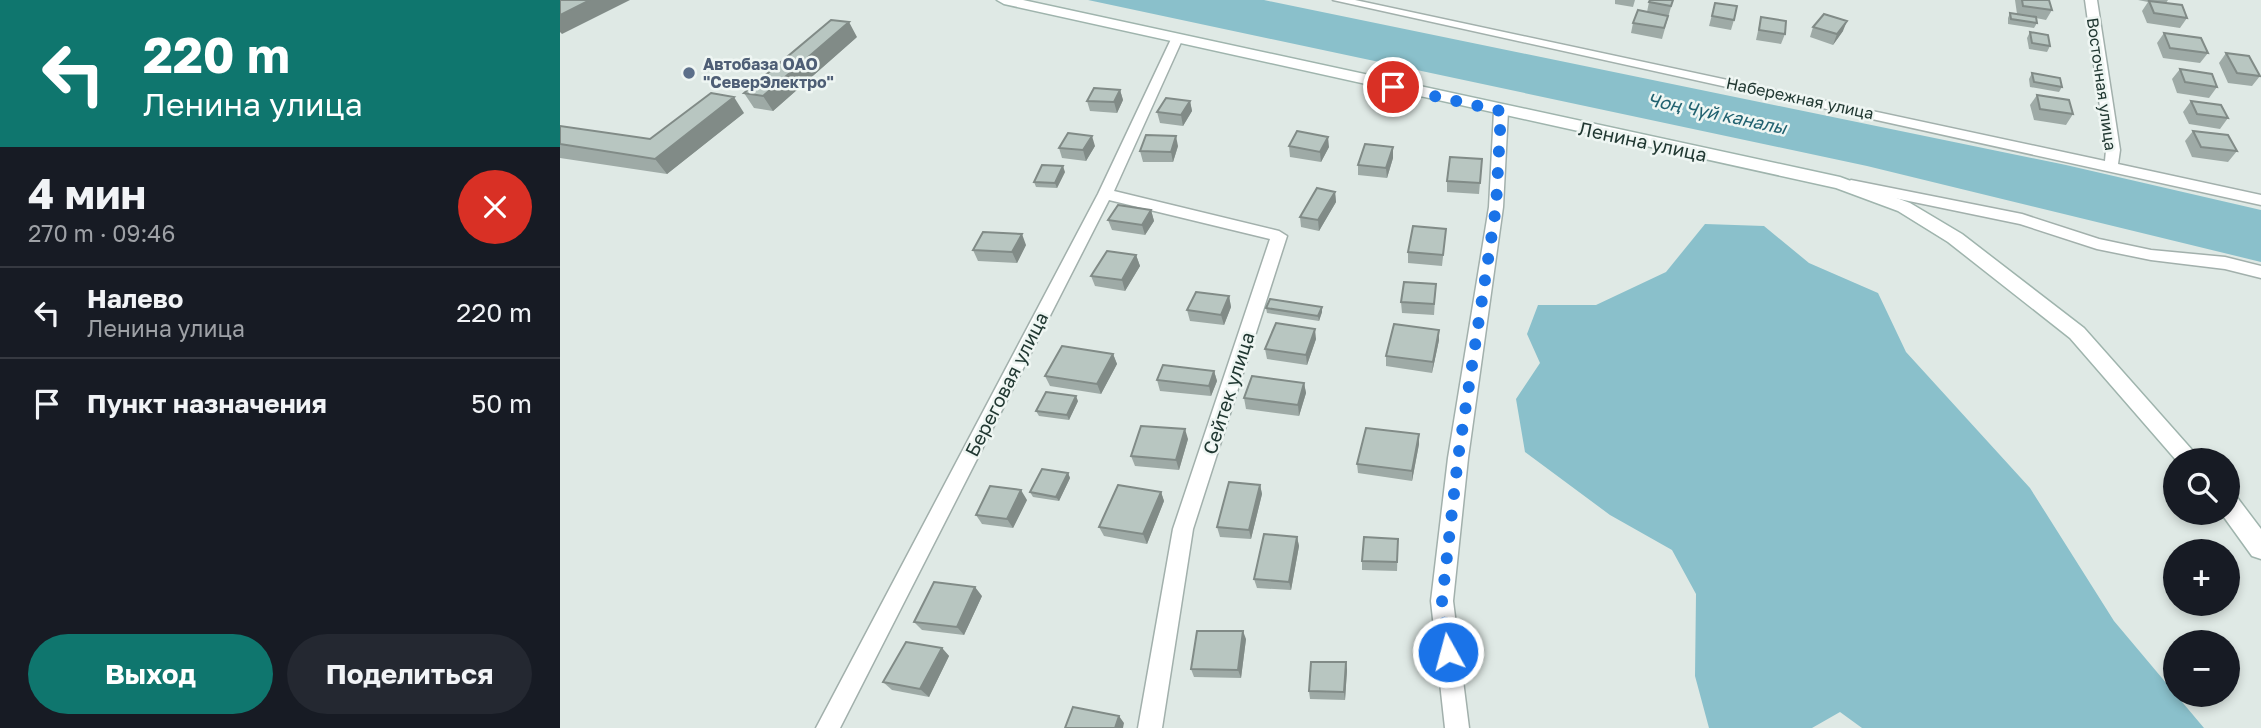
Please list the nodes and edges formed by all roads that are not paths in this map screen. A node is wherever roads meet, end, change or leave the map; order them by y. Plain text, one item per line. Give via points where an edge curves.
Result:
1 (1004, 0) edge
2 (1339, 0) edge
3 (2091, 0) edge
4 (1177, 37) junction
5 (1501, 111) junction
6 (2111, 167) junction
7 (1840, 183) junction
8 (1105, 194) junction
9 (2261, 200) edge
10 (2117, 231) dead end
11 (2118, 248) junction
12 (2261, 272) edge
13 (2179, 448) edge
14 (2240, 519) edge
15 (2261, 548) edge
16 (828, 728) edge
17 (1150, 728) edge
18 (1457, 728) edge

1 - 4 street, Ленина улица
2 - 6 street, Набережная улица
3 - 6 street, Восточная улица via 2113,150
4 - 5 street, Ленина улица
4 - 8 street, Береговая улица
5 - 7 street, Ленина улица
5 - 18 street via 1496,207 1458,458 1442,601
6 - 9 street, Набережная улица
7 - 11 street via 2022,219
7 - 13 street, Ленина улица via 1904,207 1955,238 2077,333
8 - 16 street, Береговая улица
8 - 17 street, Сейтек улица via 1279,236 1184,529
10 - 11 street
11 - 12 street
14 - 15 street

